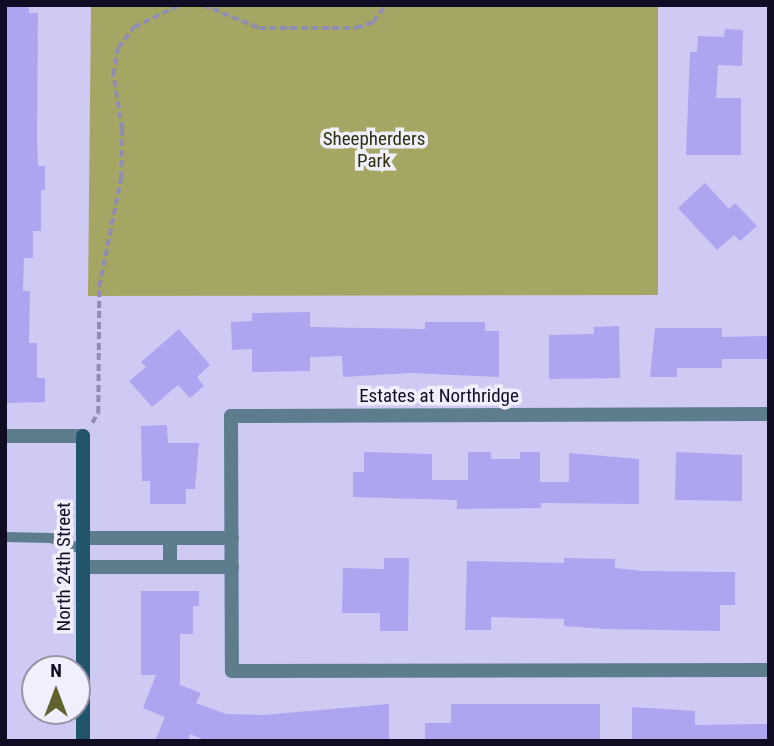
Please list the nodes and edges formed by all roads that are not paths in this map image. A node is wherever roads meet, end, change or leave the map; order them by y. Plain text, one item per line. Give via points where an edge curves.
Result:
1 (769, 414) edge
2 (5, 436) edge
3 (5, 537) edge
4 (170, 538) junction
5 (232, 538) junction
6 (84, 544) junction
7 (84, 567) junction
8 (170, 567) junction
9 (232, 567) junction
10 (769, 670) edge
11 (83, 741) edge

1 - 5 street, Estates at Northridge via 231,416
2 - 6 street, North 24th Street via 83,436
3 - 6 lane
4 - 5 street
4 - 6 street
4 - 8 street
5 - 9 street, Estates at Northridge
6 - 7 street, North 24th Street
7 - 8 street
7 - 11 street, North 24th Street
8 - 9 street
9 - 10 street, Estates at Northridge via 232,671

